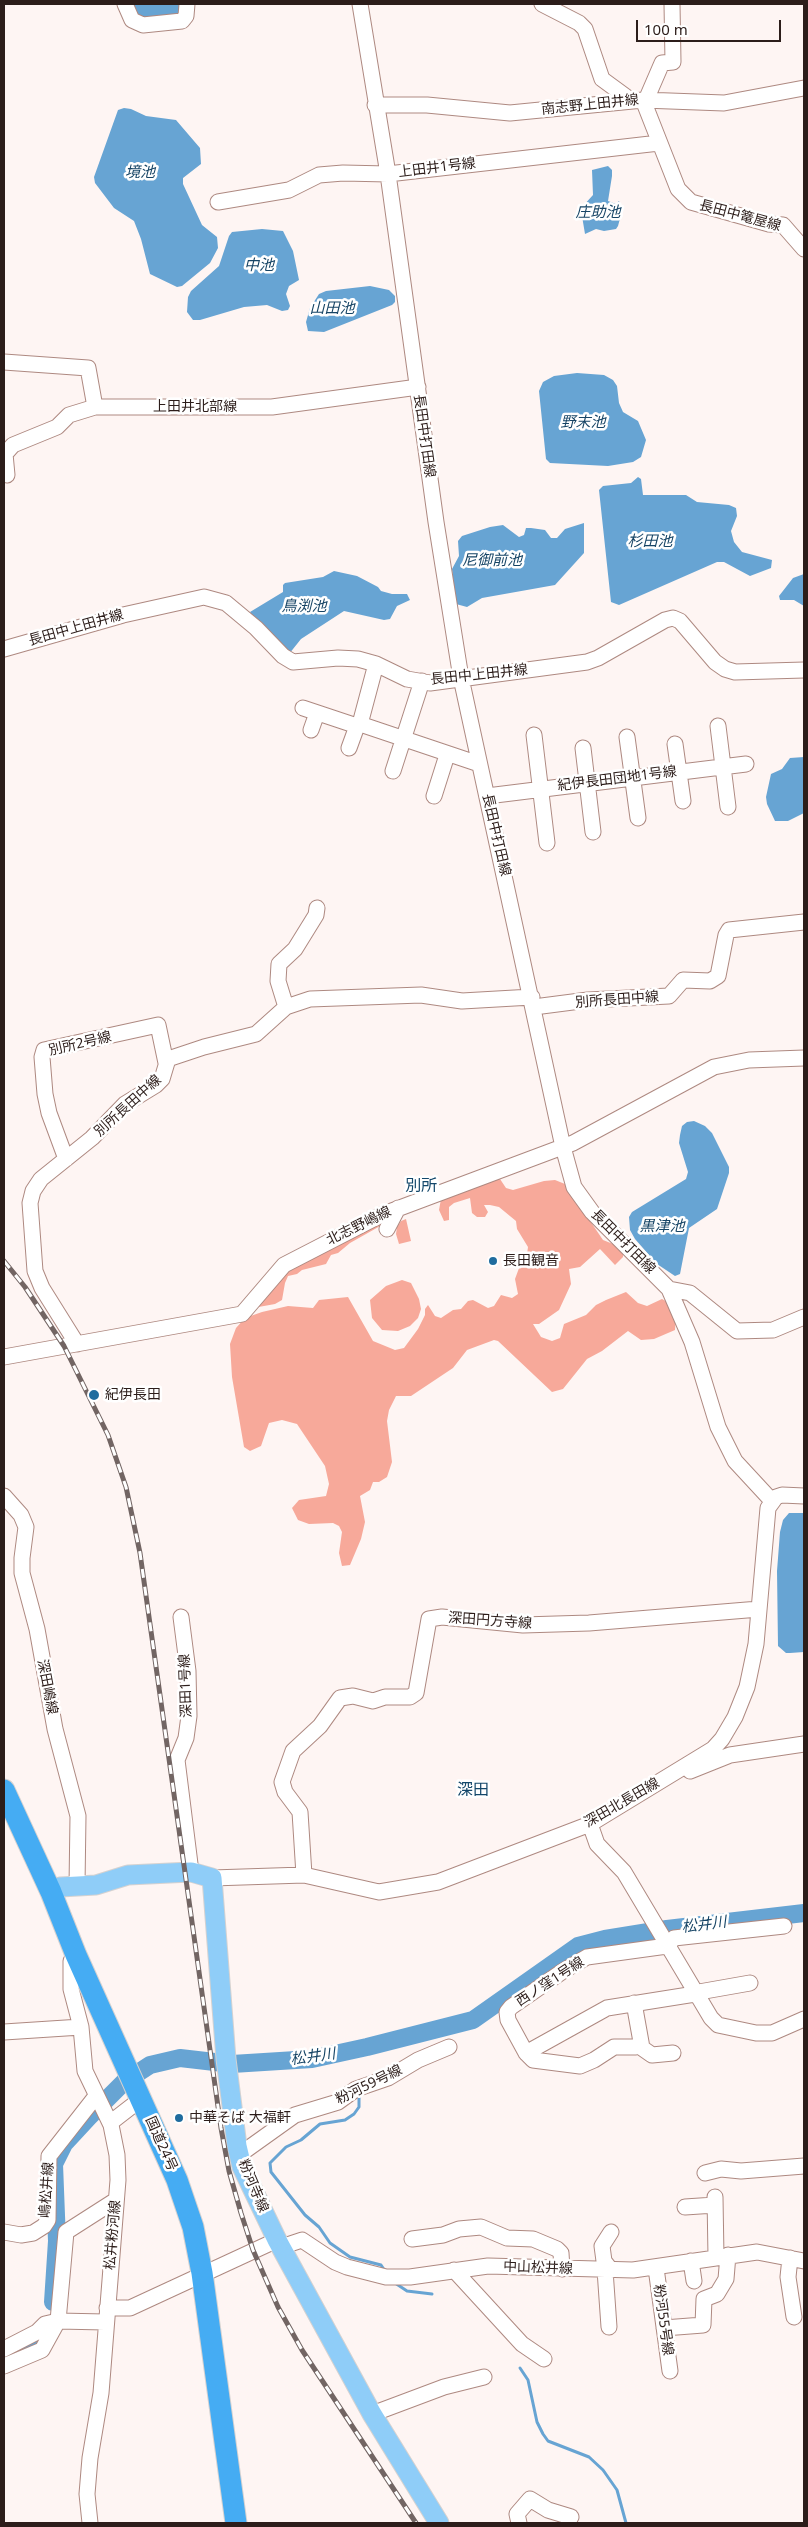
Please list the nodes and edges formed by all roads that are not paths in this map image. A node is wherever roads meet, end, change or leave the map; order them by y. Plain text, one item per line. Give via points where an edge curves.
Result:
1 (125, 4) edge
2 (187, 4) edge
3 (360, 4) edge
4 (542, 4) edge
5 (672, 4) edge
6 (804, 88) edge
7 (640, 100) junction
8 (375, 105) junction
9 (659, 143) junction
10 (388, 174) junction
11 (218, 202) dead end
12 (804, 249) edge
13 (4, 362) edge
14 (418, 387) junction
15 (95, 407) junction
16 (8, 475) dead end
17 (4, 649) edge
18 (376, 664) junction
19 (804, 670) edge
20 (461, 678) junction
21 (422, 681) junction
22 (358, 725) junction
23 (718, 726) dead end
24 (311, 730) dead end
25 (534, 735) dead end
26 (627, 737) dead end
27 (403, 738) junction
28 (675, 744) dead end
29 (348, 748) dead end
30 (583, 748) dead end
31 (447, 755) junction
32 (479, 764) junction
33 (746, 764) dead end
34 (723, 766) junction
35 (393, 771) dead end
36 (679, 772) junction
37 (633, 777) junction
38 (587, 783) junction
39 (541, 788) junction
40 (434, 796) dead end
41 (487, 796) junction
42 (683, 800) dead end
43 (728, 806) dead end
44 (638, 818) dead end
45 (593, 832) dead end
46 (547, 843) dead end
47 (317, 908) dead end
48 (804, 922) edge
49 (533, 1002) junction
50 (286, 1007) junction
51 (804, 1058) edge
52 (166, 1063) junction
53 (563, 1147) junction
54 (66, 1159) junction
55 (398, 1208) junction
56 (387, 1230) dead end
57 (669, 1289) junction
58 (804, 1317) edge
59 (77, 1344) junction
60 (4, 1357) edge
61 (4, 1496) edge
62 (804, 1496) edge
63 (772, 1501) junction
64 (759, 1609) junction
65 (181, 1617) dead end
66 (804, 1744) edge
67 (662, 1780) junction
68 (4, 1790) edge
69 (590, 1824) junction
70 (191, 1872) junction
71 (304, 1875) junction
72 (212, 1878) junction
73 (77, 1886) junction
74 (52, 1892) junction
75 (784, 1926) dead end
76 (662, 1936) junction
77 (76, 1955) junction
78 (750, 1982) dead end
79 (695, 1994) junction
80 (634, 2003) junction
81 (804, 2020) edge
82 (81, 2027) junction
83 (4, 2032) edge
84 (641, 2042) junction
85 (449, 2047) dead end
86 (673, 2053) dead end
87 (526, 2054) junction
88 (140, 2096) junction
89 (97, 2098) junction
90 (109, 2122) junction
91 (240, 2155) junction
92 (804, 2166) edge
93 (705, 2173) dead end
94 (116, 2200) junction
95 (685, 2207) dead end
96 (4, 2232) edge
97 (611, 2232) dead end
98 (412, 2239) dead end
99 (279, 2243) junction
100 (722, 2256) junction
101 (797, 2260) edge
102 (692, 2261) junction
103 (656, 2268) junction
104 (562, 2269) junction
105 (454, 2270) junction
106 (608, 2270) junction
107 (202, 2273) junction
108 (694, 2281) dead end
109 (106, 2315) junction
110 (794, 2316) dead end
111 (53, 2322) junction
112 (609, 2327) dead end
113 (664, 2328) junction
114 (4, 2349) edge
115 (544, 2359) dead end
116 (4, 2366) edge
117 (670, 2371) dead end
118 (484, 2377) dead end
119 (372, 2414) junction
120 (571, 2517) dead end
121 (90, 2523) edge
122 (236, 2523) edge
123 (439, 2523) edge
124 (519, 2523) edge

1 - 2 street via 132,20 144,25 182,21
3 - 8 street, 長田中打田線
4 - 7 street via 579,23 585,29 602,79
5 - 7 street via 673,62 662,64
6 - 7 street, 南志野上田井線 via 724,103
7 - 8 street, 南志野上田井線 via 510,113 427,105
7 - 9 street, 長田中篭屋線
8 - 10 street, 長田中打田線
9 - 10 street, 上田井1号線
9 - 12 street, 長田中篭屋線 via 678,189 691,202 712,210 783,225
10 - 11 street, 上田井1号線 via 319,175 289,190
10 - 14 street, 長田中打田線
13 - 15 street via 88,368
14 - 15 street, 上田井北部線 via 272,408
14 - 20 street, 長田中打田線
15 - 16 street, 上田井北部線 via 70,415 57,427 13,445 5,454
17 - 18 street, 長田中上田井線 via 124,615 204,597 226,603 293,662 338,658
18 - 21 street, 長田中上田井線 via 407,679
18 - 22 street
19 - 20 street, 長田中上田井線 via 735,672 724,669 680,621 673,618 587,662
20 - 21 street, 長田中上田井線
20 - 32 street, 長田中打田線
21 - 27 street
22 - 24 street via 310,710
22 - 27 street
22 - 29 street
23 - 34 street
25 - 39 street
26 - 37 street
27 - 31 street
27 - 35 street
28 - 36 street
30 - 38 street
31 - 32 street
31 - 40 street
32 - 41 street, 長田中打田線
33 - 34 street, 紀伊長田団地1号線
34 - 36 street, 紀伊長田団地1号線
34 - 43 street
36 - 37 street, 紀伊長田団地1号線
36 - 42 street
37 - 38 street, 紀伊長田団地1号線
37 - 44 street
38 - 39 street, 紀伊長田団地1号線
38 - 45 street
39 - 41 street, 紀伊長田団地1号線
39 - 46 street
41 - 49 street, 長田中打田線
47 - 50 street via 316,915 294,949 279,964 278,982
48 - 49 street, 別所長田中線 via 729,930 718,976 710,981 682,980 669,996
49 - 50 street, 別所長田中線 via 462,1001 421,995 348,996 310,999
49 - 53 street, 長田中打田線
50 - 52 street, 別所長田中線 via 256,1034 189,1051 174,1056
51 - 53 street, 北志野嶋線 via 748,1060 714,1067
52 - 54 street, 別所長田中線 via 162,1079 125,1104
52 - 54 street, 別所2号線 via 158,1025 44,1050 45,1094
53 - 55 street, 北志野嶋線
53 - 57 street, 長田中打田線 via 574,1187 592,1212
54 - 59 street, 別所長田中線 via 41,1179 33,1191 30,1203 32,1244 35,1272 42,1288
55 - 56 street
55 - 59 street, 北志野嶋線 via 289,1262 242,1314
57 - 58 street via 690,1293 738,1331 773,1330
57 - 63 street, 長田中打田線 via 692,1342 718,1427 736,1461
59 - 60 street, 北志野嶋線
61 - 73 street, 深田嶋線 via 21,1515 26,1527 22,1573 37,1629 55,1729 78,1816
62 - 63 street via 782,1495
63 - 64 street, 深田北長田線 via 766,1518
64 - 67 street, 深田北長田線 via 747,1687 735,1717 713,1749
64 - 71 street, 深田円方寺線 via 523,1625 442,1617 429,1619 416,1693 410,1697 385,1696 373,1701 353,1696 340,1698 320,1726 293,1751 282,1782 285,1792 300,1812
65 - 70 street, 深田1号線 via 188,1671 189,1716 186,1738 177,1760
66 - 67 street via 730,1755
67 - 69 street, 深田北長田線
68 - 74 highway, 国道24号
69 - 71 street, 深田北長田線 via 438,1882 395,1890 365,1890
69 - 76 street via 597,1844 624,1872
70 - 72 main road
70 - 73 main road via 128,1876 96,1885
71 - 72 street, 深田北長田線
72 - 91 main road, 粉河寺線 via 227,2064
73 - 74 main road
74 - 77 highway, 国道24号
75 - 76 street, 西ノ窪1号線 via 674,1938
76 - 79 street
76 - 87 street, 西ノ窪1号線 via 587,1957 511,2007 507,2012 508,2020
77 - 82 street, 松井粉河線 via 71,1961 71,1989
77 - 88 highway, 国道24号
78 - 79 street
79 - 80 street
79 - 81 street via 714,2021 734,2030 772,2033
80 - 84 street
80 - 87 street via 607,2008
82 - 83 street
82 - 89 street, 松井粉河線 via 85,2071
84 - 86 street via 642,2048 652,2055
84 - 87 street via 636,2047 614,2047 580,2066 533,2060
85 - 91 street, 粉河59号線 via 388,2078 359,2088 338,2102 295,2115
88 - 90 street
88 - 107 highway, 国道24号 via 177,2180 193,2227
89 - 90 street, 松井粉河線
89 - 96 street, 嶋松井線 via 49,2156 48,2220 44,2226 33,2233 21,2235
90 - 94 street, 松井粉河線 via 117,2155
91 - 99 main road, 粉河寺線 via 242,2167
92 - 93 street via 742,2171 721,2169
94 - 109 street, 松井粉河線
94 - 111 street via 66,2232
95 - 100 street via 715,2201
97 - 106 street via 602,2246
98 - 104 street via 481,2227 507,2238 533,2239 557,2249 561,2253
99 - 105 street, 中山松井線 via 302,2240 341,2264 361,2272 410,2277
99 - 107 street, 中山松井線
99 - 119 main road, 粉河寺線
100 - 101 street, 中山松井線 via 757,2252
100 - 102 street, 中山松井線
100 - 113 street via 729,2265 726,2280 717,2294 704,2299 703,2325
101 - 110 street via 788,2278
102 - 103 street, 中山松井線
102 - 108 street
103 - 106 street, 中山松井線
103 - 113 street, 粉河55号線
104 - 105 street, 中山松井線 via 488,2266
104 - 106 street, 中山松井線
105 - 115 street via 522,2344
106 - 112 street
107 - 109 street, 中山松井線 via 130,2308
107 - 122 highway, 国道24号
109 - 111 street, 中山松井線
109 - 121 street, 松井粉河線 via 101,2393 88,2476
111 - 114 street
111 - 116 street via 42,2350
113 - 117 street, 粉河55号線
118 - 119 street via 444,2387
119 - 123 main road, 粉河寺線
120 - 124 street via 548,2510 530,2499 517,2514

